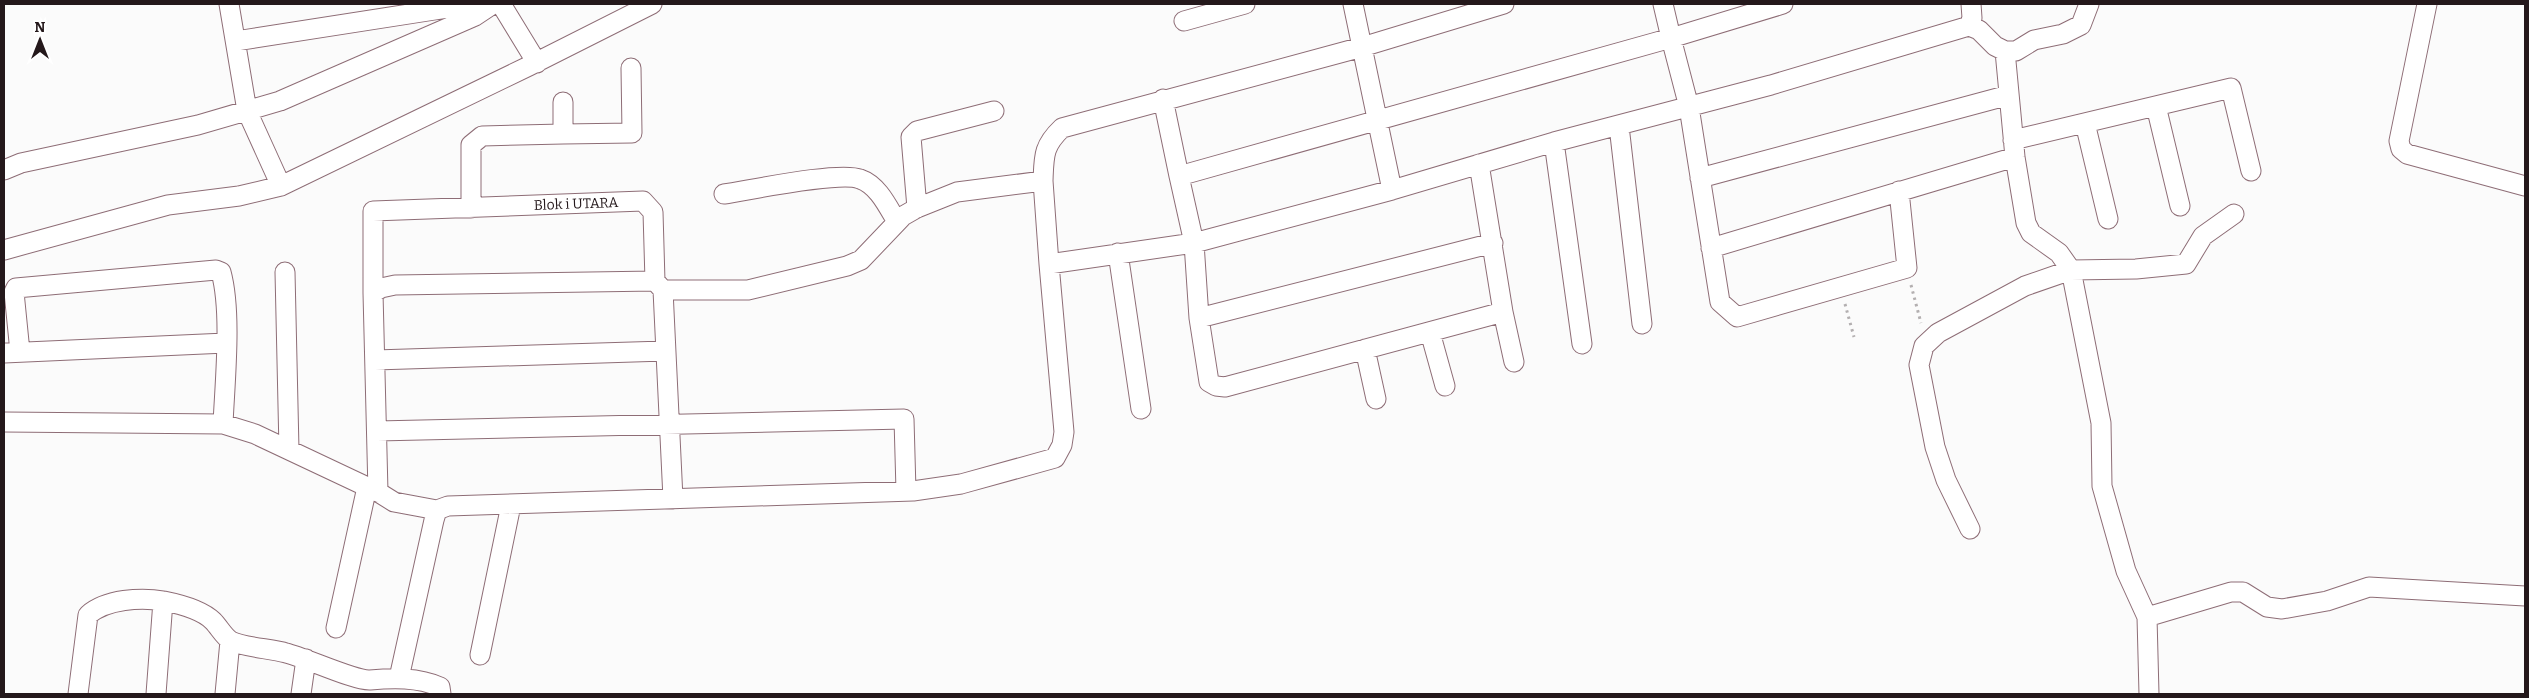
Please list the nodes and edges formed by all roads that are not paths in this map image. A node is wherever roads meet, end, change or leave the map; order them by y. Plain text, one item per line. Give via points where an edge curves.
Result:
1 (229, 4) edge
2 (473, 4) edge
3 (493, 4) edge
4 (501, 4) edge
5 (652, 4) edge
6 (1245, 4) edge
7 (1353, 4) edge
8 (1504, 4) edge
9 (1662, 4) edge
10 (1783, 4) edge
11 (1971, 4) edge
12 (2089, 4) edge
13 (2426, 4) edge
14 (1208, 9) edge
15 (1184, 21) dead end
16 (1969, 26) junction
17 (1671, 38) junction
18 (236, 41) junction
19 (1362, 47) junction
20 (2005, 51) junction
21 (537, 63) junction
22 (631, 68) dead end
23 (2009, 95) junction
24 (1163, 99) junction
25 (563, 102) dead end
26 (2156, 106) junction
27 (1689, 107) junction
28 (247, 111) junction
29 (994, 111) dead end
30 (1377, 120) junction
31 (2085, 123) junction
32 (1619, 126) junction
33 (563, 134) junction
34 (1554, 142) junction
35 (2014, 148) junction
36 (1479, 164) junction
37 (4, 170) edge
38 (2251, 170) dead end
39 (1179, 176) junction
40 (1700, 178) junction
41 (1043, 181) junction
42 (282, 186) junction
43 (2525, 186) edge
44 (1392, 190) junction
45 (1899, 191) junction
46 (724, 194) dead end
47 (2180, 206) dead end
48 (470, 208) junction
49 (917, 208) junction
50 (2234, 214) dead end
51 (2108, 219) dead end
52 (898, 222) junction
53 (1194, 243) junction
54 (1493, 243) junction
55 (1711, 248) junction
56 (4, 250) edge
57 (1118, 253) junction
58 (1050, 264) junction
59 (2071, 270) junction
60 (286, 272) dead end
61 (659, 286) junction
62 (373, 294) junction
63 (1503, 312) junction
64 (1199, 318) junction
65 (1642, 324) dead end
66 (1430, 332) junction
67 (226, 343) junction
68 (1582, 344) dead end
69 (1365, 349) junction
70 (666, 351) junction
71 (12, 352) edge
72 (375, 360) junction
73 (1514, 362) dead end
74 (1445, 386) dead end
75 (1376, 399) dead end
76 (1141, 409) dead end
77 (4, 422) edge
78 (223, 424) junction
79 (669, 424) junction
80 (377, 431) junction
81 (289, 450) junction
82 (372, 490) junction
83 (906, 491) junction
84 (673, 499) junction
85 (511, 505) junction
86 (438, 510) junction
87 (1970, 529) dead end
88 (2525, 596) edge
89 (163, 601) junction
90 (2147, 617) junction
91 (336, 628) dead end
92 (230, 641) junction
93 (480, 655) dead end
94 (306, 659) junction
95 (400, 678) junction
96 (369, 687) edge
97 (78, 694) edge
98 (156, 694) edge
99 (225, 694) edge
100 (301, 694) edge
101 (441, 694) edge
102 (2149, 694) edge

1 - 18 street
2 - 18 street
3 - 28 street via 475,16 280,101
4 - 21 street
5 - 21 street
6 - 14 street
7 - 19 street
8 - 19 street
9 - 17 street
10 - 17 street
11 - 16 street
12 - 20 street via 2081,25 2063,34 2034,40 2016,51
13 - 43 street via 2399,141 2402,149 2407,154
14 - 15 street
16 - 20 street
16 - 27 street
17 - 27 street
17 - 30 street
18 - 28 street
19 - 24 street
19 - 30 street
20 - 23 street
21 - 42 street
22 - 33 street via 632,133
23 - 35 street
23 - 40 street
24 - 39 street
24 - 41 street via 1062,128 1048,141
25 - 33 street
26 - 31 street
26 - 38 street via 2231,88
26 - 47 street
27 - 32 street
27 - 40 street
28 - 37 street via 198,126 21,162
28 - 42 street
29 - 49 street via 917,131 911,138
30 - 39 street
30 - 44 street
31 - 35 street
31 - 51 street
32 - 34 street
32 - 65 street
33 - 48 street via 482,136 470,145
34 - 36 street
34 - 68 street
35 - 45 street
35 - 59 street via 2026,223 2031,233 2066,260
36 - 44 street
36 - 54 street
39 - 53 street
40 - 55 street
41 - 49 street via 957,192
41 - 58 street
42 - 56 street via 239,196 168,205
44 - 53 street
45 - 55 street
45 - 55 street via 1907,268 1737,317 1720,302
46 - 52 street via 816,179 852,177 872,186
48 - 61 street, Blok i UTARA via 643,201 653,212
48 - 62 street, Blok i UTARA via 373,211
49 - 52 street
50 - 59 street via 2203,236 2186,264
52 - 61 street via 861,260 848,266 748,290
53 - 57 street
53 - 64 street
54 - 63 street
54 - 64 street
57 - 58 street
57 - 76 street
58 - 83 street via 1064,432 1055,458 961,484
59 - 87 street via 2025,286 1938,333 1924,346 1919,365 1935,447 1946,480
59 - 90 street via 2101,423 2102,486 2126,572
60 - 81 street
61 - 62 street via 396,285 381,288
61 - 70 street
62 - 72 street
63 - 66 street
63 - 73 street
64 - 69 street via 1209,382 1216,386 1225,387
66 - 69 street
66 - 74 street
67 - 71 street
67 - 71 street via 224,282 221,272 216,270 16,288
67 - 78 street
69 - 75 street
70 - 72 street
70 - 79 street
72 - 80 street
77 - 78 street
78 - 81 street
79 - 80 street
79 - 83 street via 904,419
79 - 84 street
80 - 82 street
81 - 82 street
82 - 86 street via 394,502
82 - 91 street
83 - 84 street
84 - 85 street
85 - 86 street via 448,506
85 - 93 street
86 - 95 street
88 - 90 street via 2369,587 2308,606 2282,610 2267,607 2243,592 2231,592
89 - 92 street via 187,607 211,619
89 - 97 street via 132,600 96,608 88,615
89 - 98 street
90 - 102 street
92 - 94 street
92 - 99 street
94 - 96 street
94 - 100 street
95 - 96 street
95 - 101 street via 428,682 440,687

